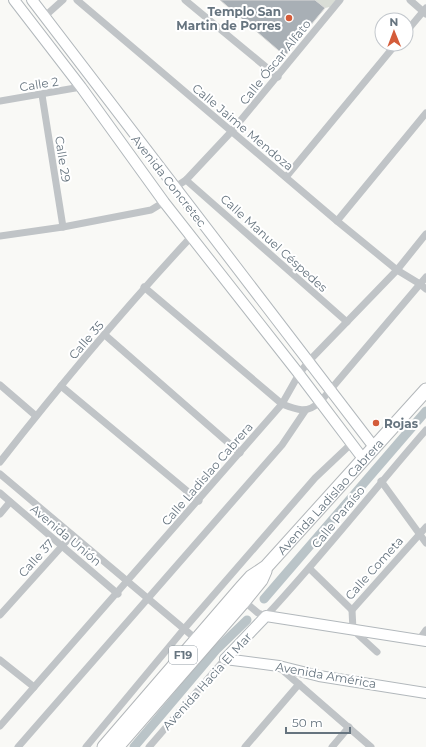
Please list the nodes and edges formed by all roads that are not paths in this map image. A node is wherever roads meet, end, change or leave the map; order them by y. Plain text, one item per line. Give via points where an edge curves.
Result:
1 (14, 0) edge
2 (32, 0) edge
3 (62, 0) edge
4 (77, 0) edge
5 (186, 0) edge
6 (340, 0) edge
7 (410, 0) edge
8 (425, 12) edge
9 (44, 17) junction
10 (414, 24) edge
11 (389, 52) edge
12 (278, 77) junction
13 (80, 87) junction
14 (42, 95) junction
15 (0, 101) edge
16 (426, 113) edge
17 (231, 132) junction
18 (286, 177) junction
19 (186, 180) junction
20 (174, 188) junction
21 (164, 202) junction
22 (337, 221) junction
23 (63, 227) junction
24 (426, 234) edge
25 (0, 236) edge
26 (191, 237) junction
27 (397, 270) junction
28 (426, 277) edge
29 (420, 284) junction
30 (144, 287) junction
31 (426, 289) edge
32 (347, 322) junction
33 (105, 335) junction
34 (309, 361) junction
35 (299, 374) junction
36 (0, 385) edge
37 (60, 386) junction
38 (330, 390) junction
39 (426, 390) edge
40 (320, 402) junction
41 (282, 404) junction
42 (305, 411) junction
43 (36, 416) junction
44 (426, 430) edge
45 (352, 443) junction
46 (374, 447) junction
47 (240, 453) junction
48 (364, 460) junction
49 (0, 462) edge
50 (0, 474) edge
51 (382, 481) junction
52 (0, 493) edge
53 (199, 501) junction
54 (10, 502) junction
55 (0, 514) edge
56 (426, 527) edge
57 (420, 534) junction
58 (72, 535) junction
59 (426, 543) edge
60 (62, 546) junction
61 (266, 567) junction
62 (310, 569) junction
63 (128, 582) junction
64 (118, 594) junction
65 (147, 598) junction
66 (247, 604) junction
67 (352, 610) junction
68 (0, 615) edge
69 (262, 615) junction
70 (184, 629) junction
71 (352, 630) junction
72 (426, 630) edge
73 (196, 640) junction
74 (423, 640) edge
75 (378, 652) dead end
76 (225, 659) junction
77 (0, 660) edge
78 (279, 666) junction
79 (299, 684) junction
80 (34, 687) junction
81 (426, 693) edge
82 (0, 726) edge
83 (349, 727) junction
84 (18, 747) edge
85 (86, 747) edge
86 (104, 747) edge
87 (117, 747) edge
88 (149, 747) edge
89 (245, 747) edge
90 (332, 747) edge
91 (371, 747) edge

1 - 13 street
2 - 9 street, Avenida Concretec
3 - 9 street
4 - 17 street, Calle Jaime Mendoza
5 - 12 street
6 - 12 street, Calle Óscar Alfato
7 - 8 street
8 - 10 street
9 - 20 street, Avenida Concretec
11 - 18 street
12 - 17 street, Calle Óscar Alfato
13 - 14 street, Calle 2
13 - 21 street
14 - 15 street, Calle 2
14 - 23 street, Calle 29
16 - 22 street
17 - 18 street, Calle Jaime Mendoza
17 - 19 street, Calle Óscar Alfato
18 - 22 street, Calle Jaime Mendoza
19 - 20 street, Calle Óscar Alfato
19 - 32 street, Calle Manuel Céspedes
20 - 34 street, Avenida Concretec
21 - 23 street via 152,210
21 - 26 street
22 - 27 street, Calle Jaime Mendoza
23 - 25 street
24 - 27 street, Calle Ladislao Cabrera
26 - 30 street, Calle 35
26 - 35 street
27 - 29 street, Calle Jaime Mendoza
27 - 32 street, Calle Ladislao Cabrera
28 - 29 street
29 - 31 street, Calle Jaime Mendoza
29 - 38 street
30 - 33 street, Calle 35
30 - 41 street
32 - 34 street, Calle Ladislao Cabrera
33 - 37 street, Calle 35
33 - 47 street
34 - 35 street, Calle Ladislao Cabrera
34 - 38 street, Avenida Concretec
35 - 40 street
35 - 41 street, Calle Ladislao Cabrera
36 - 43 street
37 - 43 street, Calle 35
37 - 53 street
38 - 40 street
38 - 46 street, Avenida Concretec
39 - 46 highway, Avenida Ladislao Cabrera / F19
40 - 42 street
40 - 45 street
41 - 42 street
41 - 47 street, Calle Ladislao Cabrera
42 - 65 street via 282,445
43 - 49 street, Calle 35
44 - 51 street, Calle Paraíso
45 - 48 street
45 - 70 street via 315,478
46 - 48 highway, Avenida Ladislao Cabrera / F19
47 - 53 street, Calle Ladislao Cabrera
48 - 61 highway, Avenida Ladislao Cabrera / F19
50 - 58 street
51 - 57 street
51 - 62 street, Calle Paraíso
52 - 54 street, Avenida Unión
53 - 63 street, Calle Ladislao Cabrera
54 - 55 street
54 - 60 street, Avenida Unión
56 - 57 street, Calle Cometa
57 - 59 street
57 - 67 street, Calle Cometa
58 - 60 street, Calle 37
58 - 63 street
60 - 64 street, Avenida Unión
60 - 68 street, Calle 37
61 - 66 highway, F19
61 - 73 highway, F19 via 251,577
62 - 67 street
62 - 69 street, Calle Paraíso
63 - 64 street, Calle Ladislao Cabrera
63 - 65 street
64 - 80 street, Calle Ladislao Cabrera
65 - 70 street
65 - 84 street
66 - 69 street
66 - 87 highway, F19
67 - 71 street, Calle Cometa
69 - 71 street
69 - 76 street, Avenida Hacia El Mar
70 - 73 street
70 - 85 street
71 - 74 street
71 - 75 street
72 - 74 street
73 - 86 highway, F19
76 - 78 street, Avenida América
76 - 88 street, Avenida Hacia El Mar
77 - 80 street
78 - 79 street
78 - 81 street, Avenida América via 319,676
79 - 83 street
79 - 89 street
80 - 82 street, Calle Ladislao Cabrera
83 - 90 street
83 - 91 street

